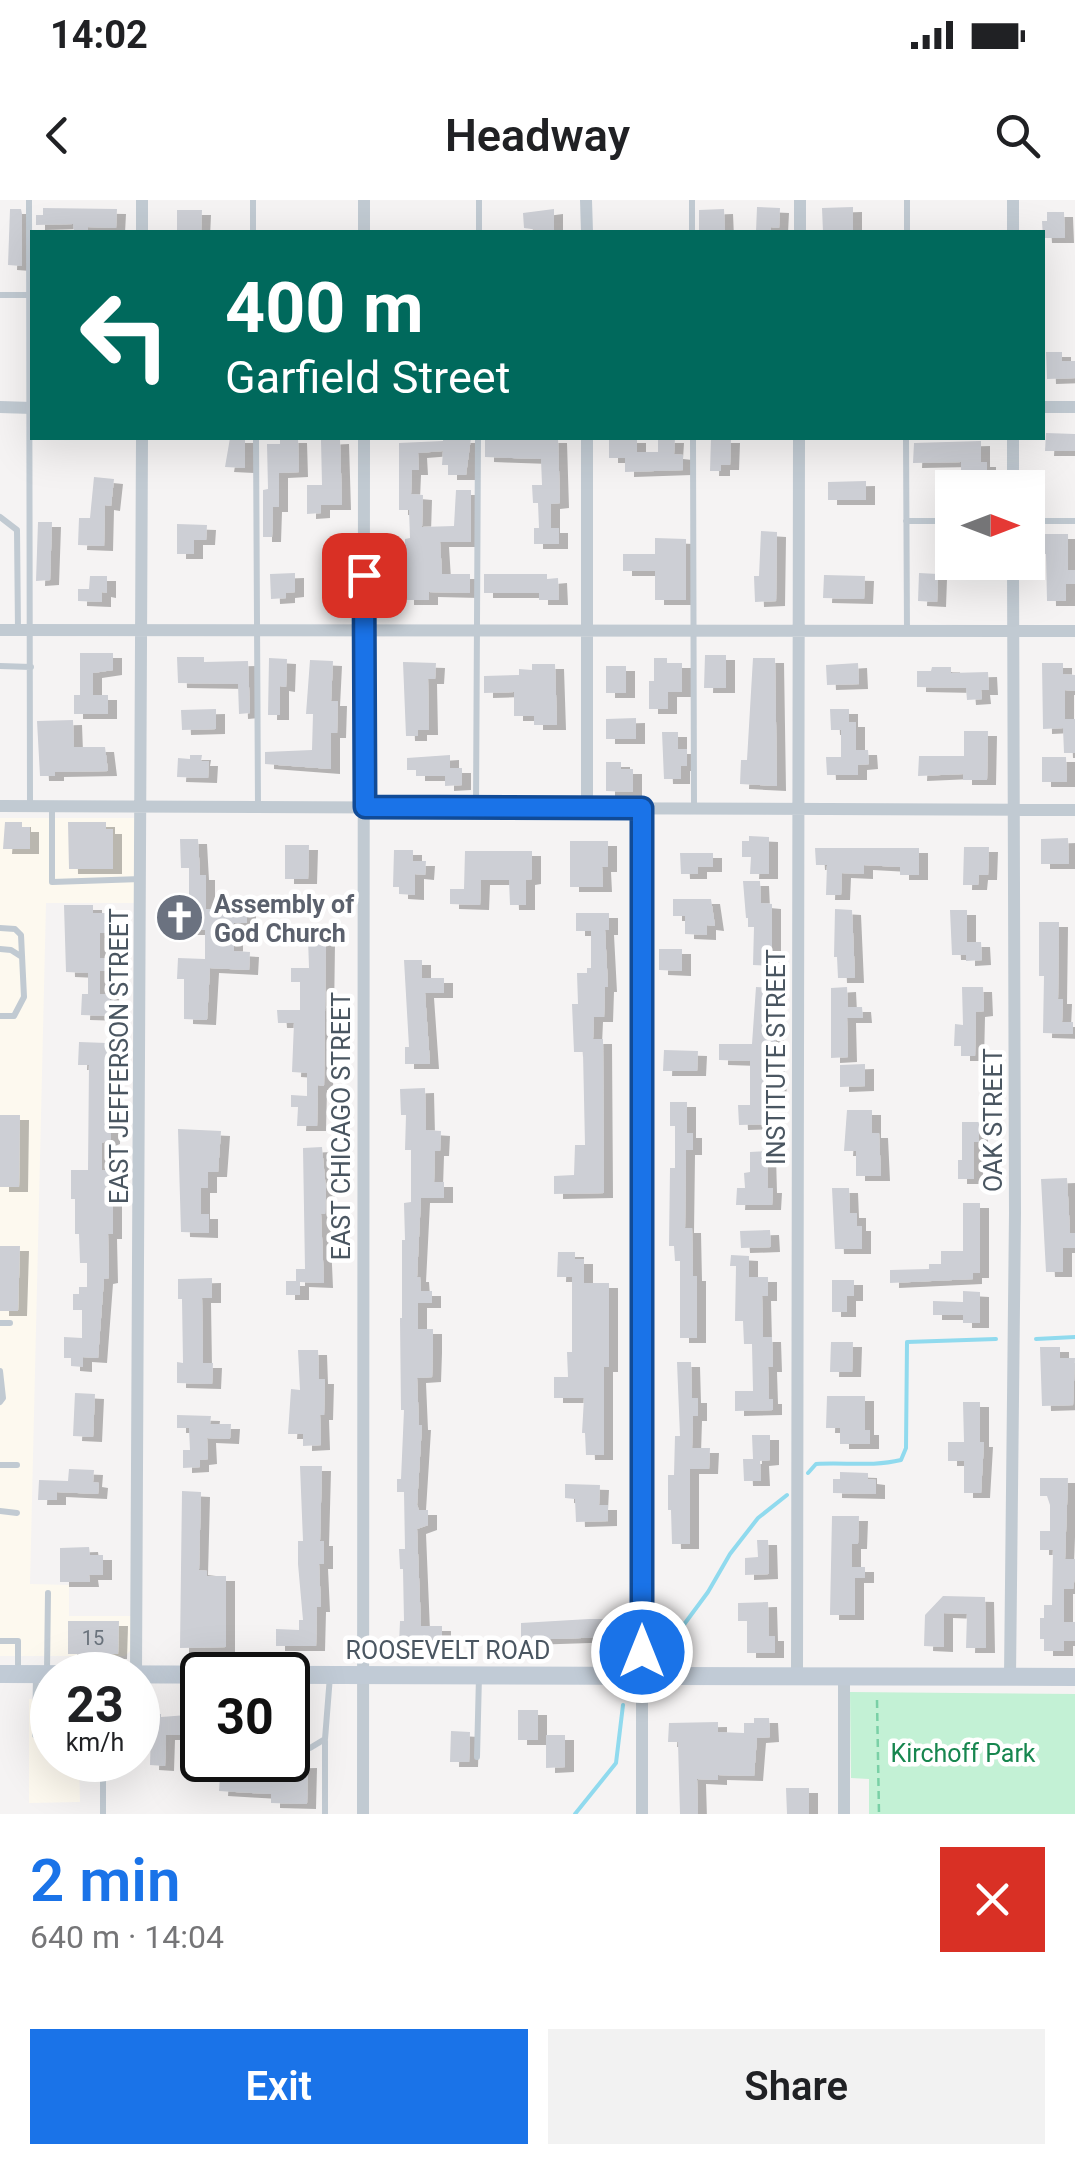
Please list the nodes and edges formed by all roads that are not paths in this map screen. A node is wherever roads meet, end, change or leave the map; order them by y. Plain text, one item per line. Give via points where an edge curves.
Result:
1 (30, 200) edge
2 (142, 200) edge
3 (253, 200) edge
4 (364, 200) edge
5 (479, 200) edge
6 (586, 200) edge
7 (692, 200) edge
8 (800, 200) edge
9 (907, 200) edge
10 (1013, 200) edge
11 (31, 230) edge
12 (142, 230) edge
13 (253, 230) edge
14 (364, 230) edge
15 (479, 230) edge
16 (586, 230) edge
17 (692, 230) edge
18 (800, 230) edge
19 (907, 230) edge
20 (1013, 230) edge
21 (0, 295) edge
22 (30, 295) edge
23 (0, 407) edge
24 (1045, 407) edge
25 (1075, 407) edge
26 (30, 408) edge
27 (30, 440) edge
28 (142, 440) edge
29 (256, 440) edge
30 (364, 440) edge
31 (478, 440) edge
32 (587, 440) edge
33 (693, 440) edge
34 (800, 440) edge
35 (906, 440) edge
36 (1013, 440) edge
37 (1013, 470) edge
38 (0, 516) edge
39 (906, 521) junction
40 (935, 521) edge
41 (1045, 521) edge
42 (1075, 521) edge
43 (1012, 580) edge
44 (0, 630) edge
45 (25, 630) junction
46 (143, 630) junction
47 (257, 630) junction
48 (364, 630) junction
49 (476, 630) junction
50 (587, 630) junction
51 (693, 631) junction
52 (799, 631) junction
53 (907, 631) junction
54 (1013, 631) junction
55 (1075, 631) edge
56 (0, 666) edge
57 (31, 666) junction
58 (0, 806) edge
59 (30, 806) junction
60 (52, 806) junction
61 (143, 806) junction
62 (258, 806) junction
63 (365, 807) junction
64 (476, 808) junction
65 (587, 808) junction
66 (642, 808) junction
67 (694, 808) junction
68 (799, 809) junction
69 (1015, 810) junction
70 (1075, 810) edge
71 (142, 879) junction
72 (0, 928) edge
73 (0, 950) edge
74 (23, 958) junction
75 (0, 1016) edge
76 (0, 1323) edge
77 (10, 1323) dead end
78 (0, 1371) edge
79 (0, 1402) edge
80 (17, 1464) dead end
81 (0, 1465) edge
82 (0, 1510) edge
83 (17, 1513) dead end
84 (48, 1592) dead end
85 (0, 1641) edge
86 (136, 1652) edge
87 (25, 1674) edge
88 (310, 1675) edge
89 (330, 1675) junction
90 (362, 1675) junction
91 (479, 1675) junction
92 (642, 1676) junction
93 (797, 1676) junction
94 (844, 1676) junction
95 (1010, 1677) junction
96 (1075, 1677) edge
97 (30, 1704) edge
98 (325, 1740) junction
99 (310, 1748) edge
100 (477, 1757) dead end
101 (103, 1782) edge
102 (102, 1814) edge
103 (325, 1814) edge
104 (363, 1814) edge
105 (642, 1814) edge
106 (844, 1814) edge

1 - 11 lane
2 - 12 street
3 - 13 lane
4 - 14 street
5 - 15 lane
6 - 16 street
7 - 17 lane
8 - 18 street
9 - 19 lane
10 - 20 street
21 - 22 lane
23 - 26 street
24 - 25 street
27 - 45 lane
28 - 46 street, EAST JEFFERSON STREET
29 - 47 lane
30 - 48 street, EAST CHICAGO STREET
31 - 49 lane
32 - 50 street
33 - 51 lane
34 - 52 street, INSTITUTE STREET
35 - 39 lane
36 - 37 street
38 - 45 lane via 17,530
39 - 40 lane
39 - 53 lane
41 - 42 lane
43 - 54 street, OAK STREET
44 - 45 street
45 - 46 street
45 - 57 lane
46 - 47 street
46 - 61 street, EAST JEFFERSON STREET
47 - 48 street
47 - 62 lane
48 - 49 street
48 - 63 street, EAST CHICAGO STREET
49 - 50 street
49 - 64 lane
50 - 51 street
50 - 65 street
51 - 52 street
51 - 67 lane
52 - 53 street
52 - 68 street, INSTITUTE STREET
53 - 54 street
54 - 55 street
54 - 69 street, OAK STREET
56 - 57 lane
57 - 59 lane
58 - 59 street
59 - 60 street
60 - 61 street
60 - 71 lane via 52,882
61 - 62 street
61 - 71 street, EAST JEFFERSON STREET
62 - 63 street
63 - 64 street
63 - 90 street, EAST CHICAGO STREET
64 - 65 street
65 - 66 street
66 - 67 street
66 - 92 street
67 - 68 street
68 - 69 street
68 - 93 street, INSTITUTE STREET
69 - 70 street
69 - 95 street, OAK STREET
71 - 86 street, EAST JEFFERSON STREET
72 - 74 lane via 18,931
73 - 74 lane
74 - 75 lane via 22,1005 14,1016
76 - 77 lane
78 - 79 lane
80 - 81 lane
82 - 83 lane
84 - 87 lane
85 - 87 lane via 18,1642
87 - 97 lane
88 - 89 street, ROOSEVELT ROAD
89 - 90 street, ROOSEVELT ROAD
89 - 98 lane
90 - 91 street, ROOSEVELT ROAD
90 - 104 street, EAST CHICAGO STREET
91 - 92 street, ROOSEVELT ROAD
91 - 100 lane
92 - 93 street, ROOSEVELT ROAD
92 - 105 street
93 - 94 street, ROOSEVELT ROAD
94 - 95 street, ROOSEVELT ROAD
94 - 106 street
95 - 96 street, ROOSEVELT ROAD
98 - 99 lane
98 - 103 lane
101 - 102 lane

